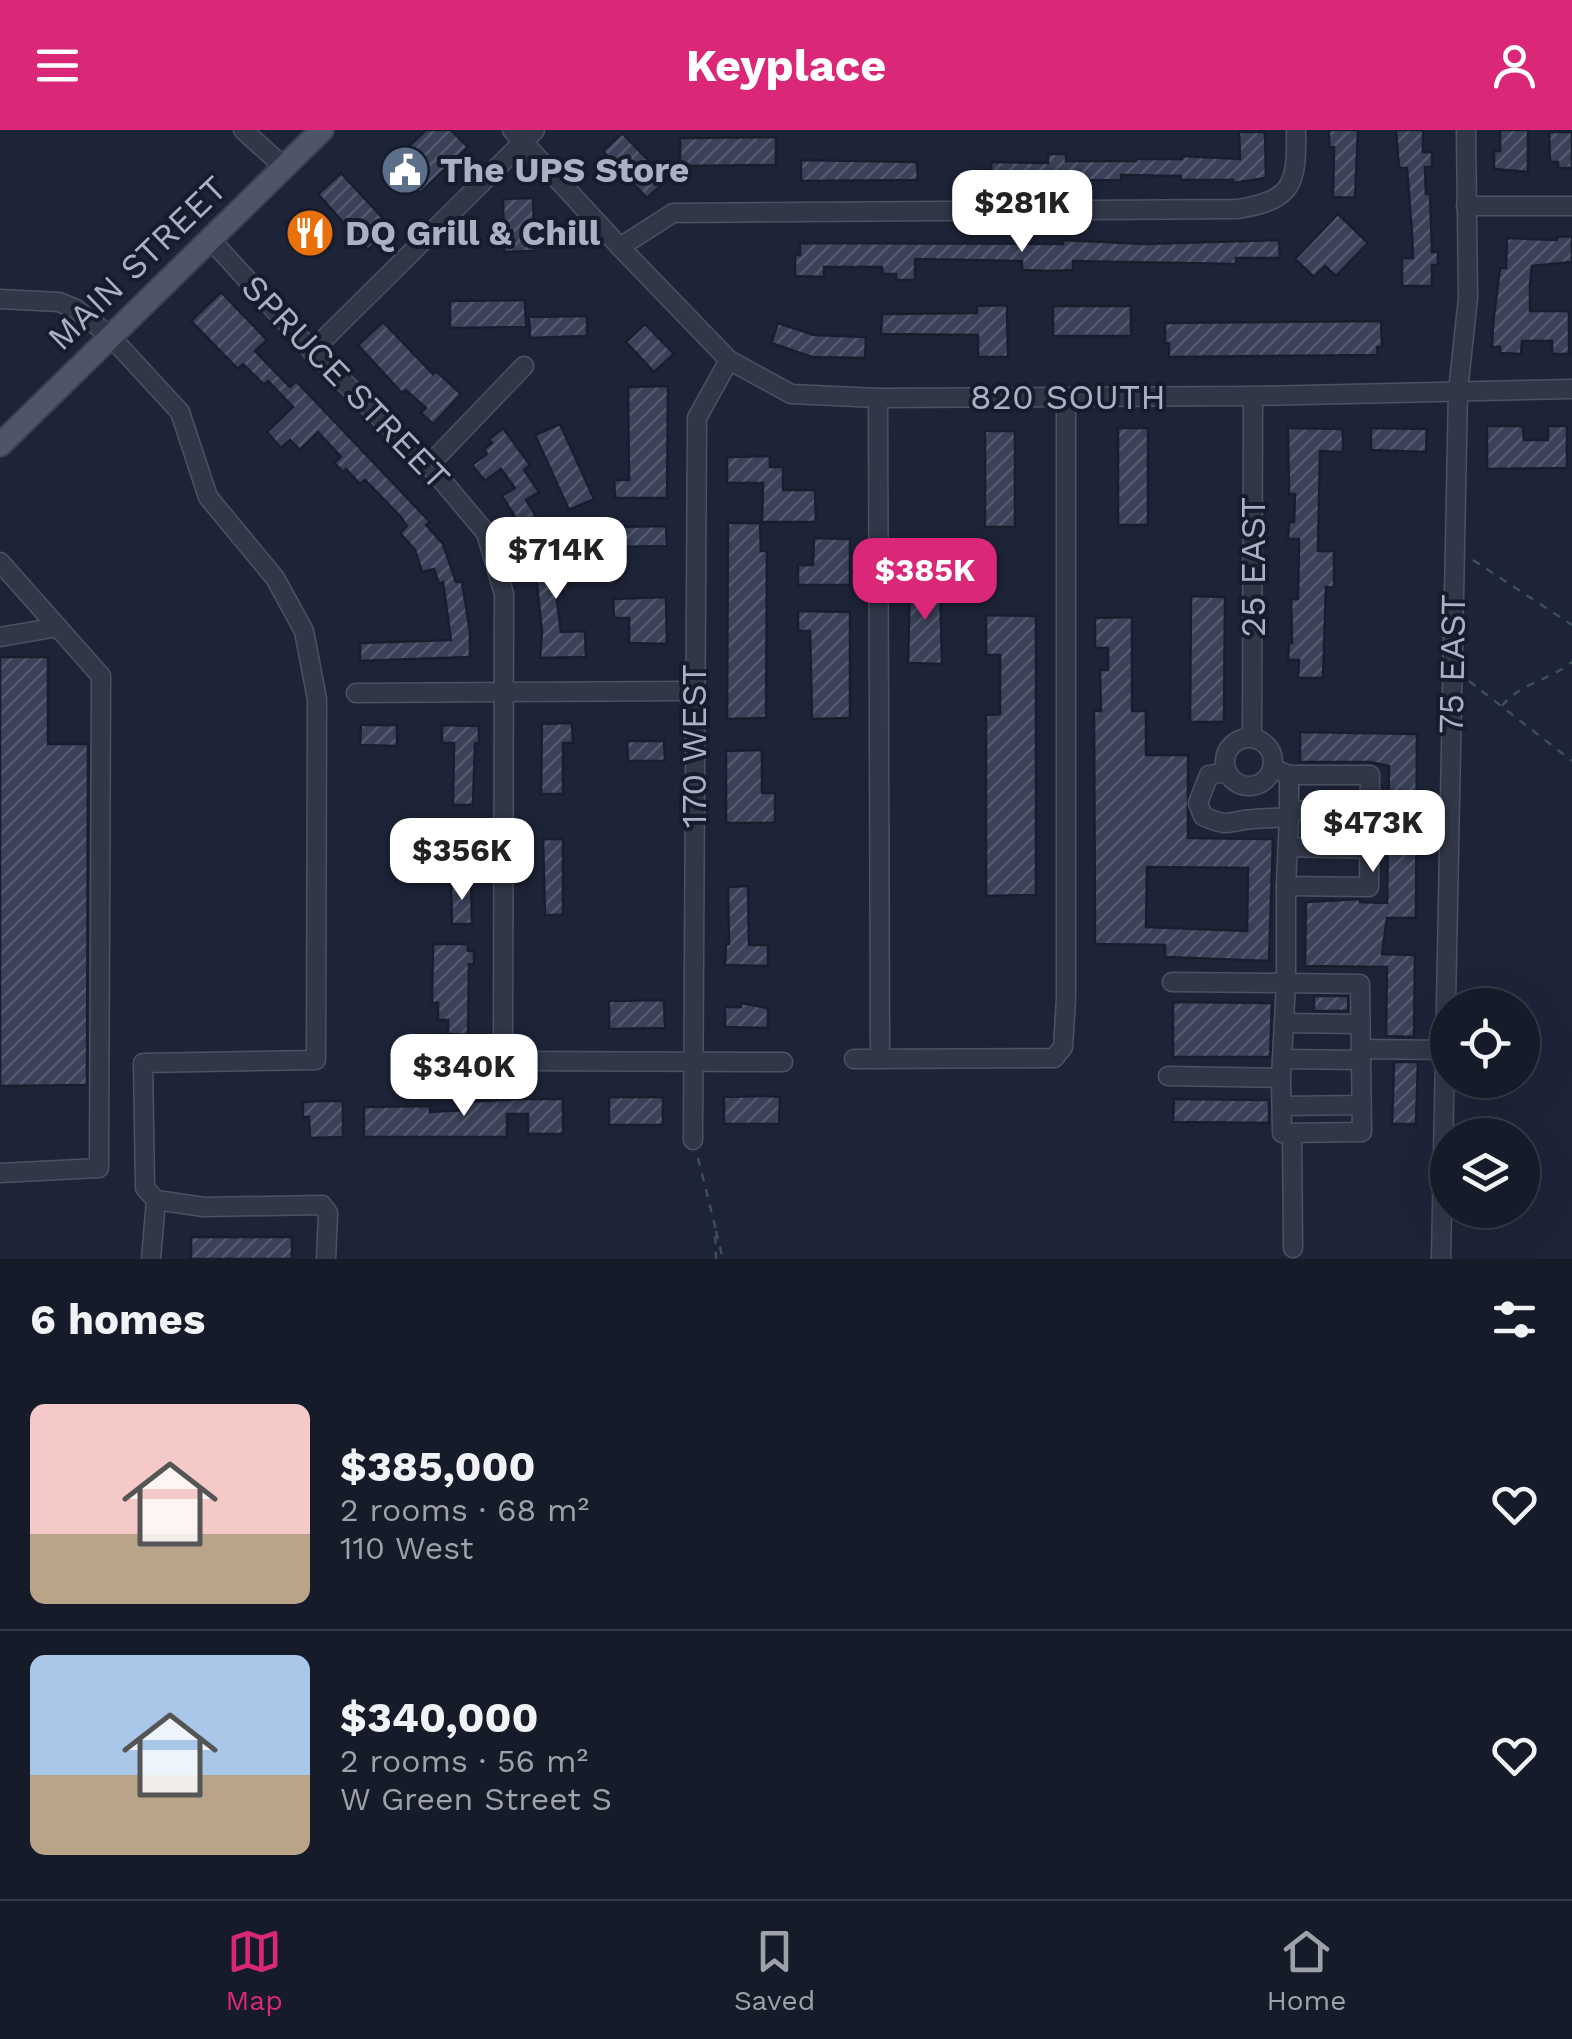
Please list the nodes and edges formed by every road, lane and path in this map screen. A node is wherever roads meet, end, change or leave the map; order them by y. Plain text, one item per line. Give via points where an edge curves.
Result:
1 (243, 130) edge
2 (322, 130) edge
3 (1296, 130) edge
4 (1466, 130) edge
5 (523, 134) edge
6 (284, 167) junction
7 (1466, 206) junction
8 (1572, 206) edge
9 (210, 240) junction
10 (620, 247) junction
11 (0, 299) edge
12 (111, 337) junction
13 (312, 351) junction
14 (730, 360) junction
15 (524, 366) dead end
16 (1572, 390) edge
17 (1458, 391) junction
18 (1253, 396) junction
19 (1066, 397) junction
20 (878, 398) junction
21 (0, 445) edge
22 (429, 464) junction
23 (1454, 548) junction
24 (0, 562) edge
25 (1572, 624) edge
26 (58, 627) junction
27 (0, 637) edge
28 (1572, 662) edge
29 (1452, 668) junction
30 (694, 691) junction
31 (356, 692) dead end
32 (506, 692) junction
33 (1502, 706) junction
34 (1252, 738) junction
35 (1572, 761) edge
36 (1228, 772) junction
37 (1281, 772) junction
38 (1370, 812) junction
39 (1290, 814) junction
40 (1288, 848) junction
41 (1369, 849) junction
42 (1286, 886) junction
43 (1172, 982) dead end
44 (1286, 983) junction
45 (1446, 988) edge
46 (1284, 1023) junction
47 (1360, 1024) junction
48 (1430, 1051) edge
49 (1361, 1055) junction
50 (854, 1059) dead end
51 (880, 1059) junction
52 (503, 1061) junction
53 (694, 1062) junction
54 (783, 1062) dead end
55 (421, 1064) dead end
56 (1282, 1069) junction
57 (1168, 1076) dead end
58 (1444, 1098) edge
59 (1362, 1105) junction
60 (1282, 1106) junction
61 (1292, 1133) junction
62 (693, 1140) joint
63 (0, 1172) edge
64 (156, 1200) junction
65 (715, 1226) junction
66 (1293, 1248) dead end
67 (151, 1259) edge
68 (326, 1259) edge
69 (716, 1259) edge
70 (723, 1259) edge
71 (1440, 1259) edge

1 - 6 street
2 - 6 main road, MAIN STREET
3 - 10 street via 1296,166 1286,192 1238,210 673,214
4 - 7 street, 75 EAST
5 - 10 street, 820 SOUTH
5 - 13 street
6 - 9 main road, MAIN STREET
7 - 8 street
7 - 17 street, 75 EAST via 1468,298
9 - 12 main road, MAIN STREET
9 - 13 street, SPRUCE STREET
10 - 14 street, 820 SOUTH
11 - 12 street via 59,302
12 - 21 main road, MAIN STREET
12 - 64 street via 180,412 208,497 275,578 304,631 317,699 316,1060 144,1063 144,1188
13 - 22 street, SPRUCE STREET
14 - 20 street, 820 SOUTH via 791,394
14 - 30 street, 170 WEST via 696,418
15 - 22 street
16 - 17 street, 820 SOUTH
17 - 18 street, 820 SOUTH
17 - 23 street, 75 EAST
18 - 19 street, 820 SOUTH
18 - 34 street, 25 EAST
19 - 20 street, 820 SOUTH
19 - 51 street via 1063,1048 1054,1058
20 - 51 street
22 - 32 street, SPRUCE STREET via 486,534 504,594
23 - 25 path
23 - 29 street, 75 EAST
24 - 26 street
26 - 27 street
26 - 63 street via 100,676 99,1168
28 - 33 path
29 - 33 path
29 - 45 street, 75 EAST
30 - 32 street
30 - 53 street, 170 WEST
31 - 32 street
32 - 52 street, SPRUCE STREET
33 - 35 path
34 - 36 street via 1232,745
34 - 37 street via 1267,745
36 - 37 street via 1247,786
36 - 39 street via 1210,775 1202,789 1198,803 1204,816 1236,824
37 - 38 street via 1370,774
37 - 39 street
38 - 39 street
38 - 41 street
39 - 40 street
40 - 41 street
40 - 42 street
41 - 42 street via 1369,887
42 - 44 street
43 - 44 street
44 - 46 street
44 - 47 street via 1360,984
46 - 47 street
46 - 56 street
47 - 49 street
48 - 49 street
49 - 56 street
49 - 59 street
50 - 51 street
52 - 53 street
52 - 55 street
53 - 54 street
53 - 62 street, 170 WEST
56 - 57 street
56 - 60 street
58 - 71 street, 75 EAST
59 - 60 street
59 - 61 street via 1362,1132
60 - 61 street via 1282,1133
61 - 66 street
62 - 65 path
64 - 67 street
64 - 68 street via 204,1207 322,1206 328,1213
65 - 69 path
65 - 70 path

